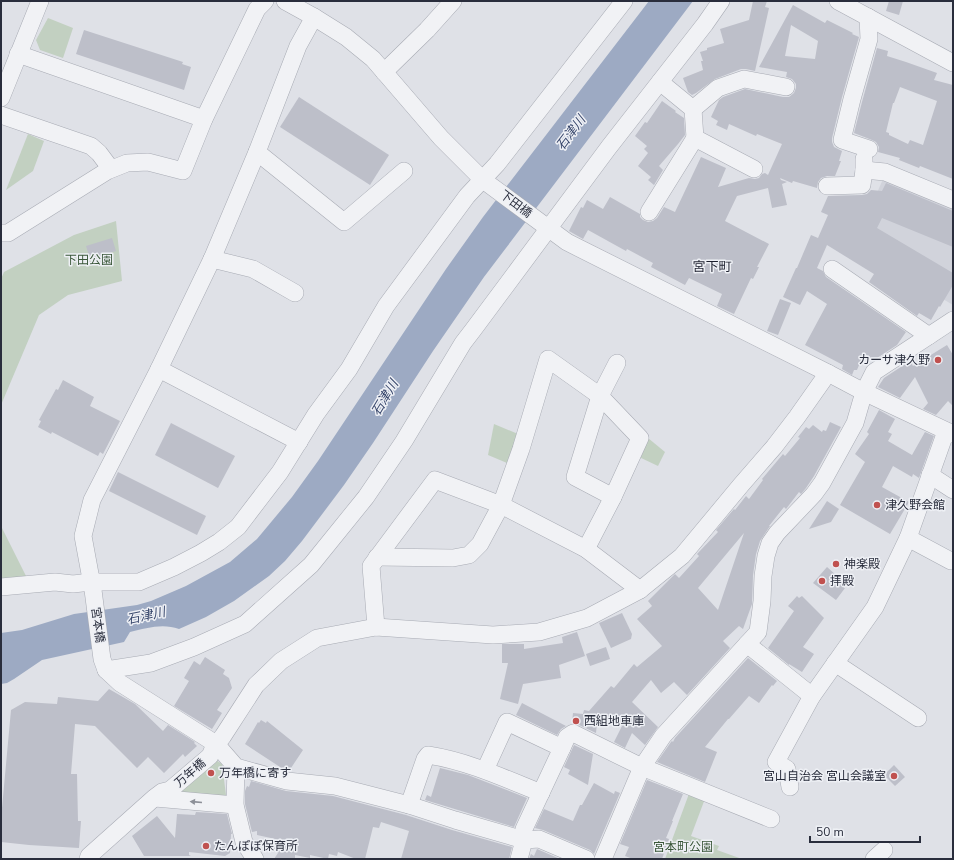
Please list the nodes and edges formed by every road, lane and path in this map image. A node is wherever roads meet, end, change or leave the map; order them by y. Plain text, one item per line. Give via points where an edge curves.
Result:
1 (40, 1) edge
2 (265, 1) edge
3 (285, 1) edge
4 (453, 1) edge
5 (624, 1) edge
6 (721, 1) edge
7 (732, 1) edge
8 (838, 1) edge
9 (314, 17) junction
10 (868, 18) junction
11 (705, 24) junction
12 (18, 54) junction
13 (953, 63) edge
14 (384, 72) junction
15 (660, 82) junction
16 (786, 87) dead end
17 (1, 98) edge
18 (693, 109) junction
19 (1, 115) edge
20 (204, 119) junction
21 (695, 138) junction
22 (257, 152) junction
23 (866, 159) junction
24 (754, 168) dead end
25 (111, 169) junction
26 (404, 170) dead end
27 (483, 180) junction
28 (827, 186) dead end
29 (953, 200) edge
30 (649, 212) dead end
31 (548, 229) junction
32 (1, 234) edge
33 (212, 259) junction
34 (832, 269) dead end
35 (296, 293) dead end
36 (953, 320) edge
37 (929, 336) junction
38 (617, 363) dead end
39 (159, 369) junction
40 (828, 373) junction
41 (864, 392) junction
42 (600, 396) junction
43 (950, 432) edge
44 (299, 442) junction
45 (930, 475) junction
46 (953, 490) edge
47 (612, 496) junction
48 (501, 505) junction
49 (908, 538) junction
50 (586, 549) junction
51 (377, 557) junction
52 (951, 561) dead end
53 (92, 586) junction
54 (1, 587) edge
55 (640, 590) junction
56 (376, 627) junction
57 (748, 644) junction
58 (835, 662) junction
59 (104, 665) junction
60 (812, 696) junction
61 (918, 718) dead end
62 (562, 748) junction
63 (213, 750) junction
64 (236, 767) junction
65 (642, 767) junction
66 (485, 770) junction
67 (790, 787) dead end
68 (162, 793) junction
69 (540, 793) junction
70 (235, 805) junction
71 (409, 805) junction
72 (771, 819) dead end
73 (524, 840) junction
74 (88, 859) edge
75 (255, 859) edge
76 (518, 859) edge
77 (586, 859) edge
78 (603, 859) edge

1 - 12 street
2 - 20 street via 257,9
3 - 9 street, 下田橋
4 - 14 street
5 - 27 street
6 - 11 street
7 - 11 street
8 - 10 street
9 - 14 street, 下田橋 via 346,37 373,59
9 - 22 street, 宮本橋 via 298,46
10 - 13 street
10 - 23 street via 869,38 842,140
11 - 15 street
12 - 17 street
12 - 20 street
14 - 27 street, 下田橋 via 441,138
15 - 18 street
15 - 31 street
16 - 18 street via 744,79 718,88
18 - 21 street
19 - 25 street via 91,146
20 - 25 street via 183,171 148,162 127,163
21 - 24 street
21 - 30 street
22 - 26 street via 344,222
22 - 33 street, 宮本橋
23 - 28 street via 862,185
23 - 29 street via 885,172
25 - 32 street via 8,233
27 - 31 street, 下田橋
27 - 44 street via 467,196 386,306 349,369
31 - 40 street, 下田橋 via 567,242
31 - 59 street via 463,343 404,441 366,496 311,566 245,624 151,663
33 - 35 street via 253,269
33 - 39 street, 宮本橋
34 - 37 street
36 - 37 street
37 - 41 street via 874,372
38 - 42 street
39 - 44 street
39 - 53 street, 宮本橋 via 92,500 83,536
40 - 41 street, 下田橋
40 - 55 street via 774,447 682,556
41 - 43 street, 下田橋
41 - 57 street via 855,423 822,483 770,543 763,576 758,632
42 - 47 street via 640,438
42 - 47 street via 575,477
42 - 48 street via 548,358
43 - 45 street
44 - 53 street via 280,472 238,527 219,542 174,567 139,582
45 - 46 street
45 - 49 street
47 - 50 street
48 - 50 street
48 - 51 street via 480,544 469,554 453,558
48 - 51 street via 435,480
49 - 52 street
49 - 58 street via 875,607
50 - 55 street
51 - 56 street via 371,566
53 - 54 street via 55,582
53 - 59 street, 宮本橋
55 - 56 street via 587,618 539,632 493,635
56 - 63 street via 316,638 282,661 256,685
57 - 60 street
57 - 65 street via 663,736
58 - 60 street
58 - 61 street
59 - 63 street via 120,683
60 - 67 street via 776,762 787,769
62 - 65 street via 567,737 573,733
62 - 66 street via 507,722
62 - 69 street
63 - 64 street
63 - 68 street via 204,747 164,782
64 - 70 street
64 - 71 street via 287,781 336,786
65 - 72 street
65 - 78 street
66 - 69 street
66 - 71 street via 428,755
70 -> 68 street
68 - 74 street
69 - 73 street via 524,829
70 - 75 street via 244,842
71 - 73 street
73 - 76 street
73 - 77 street via 539,839

